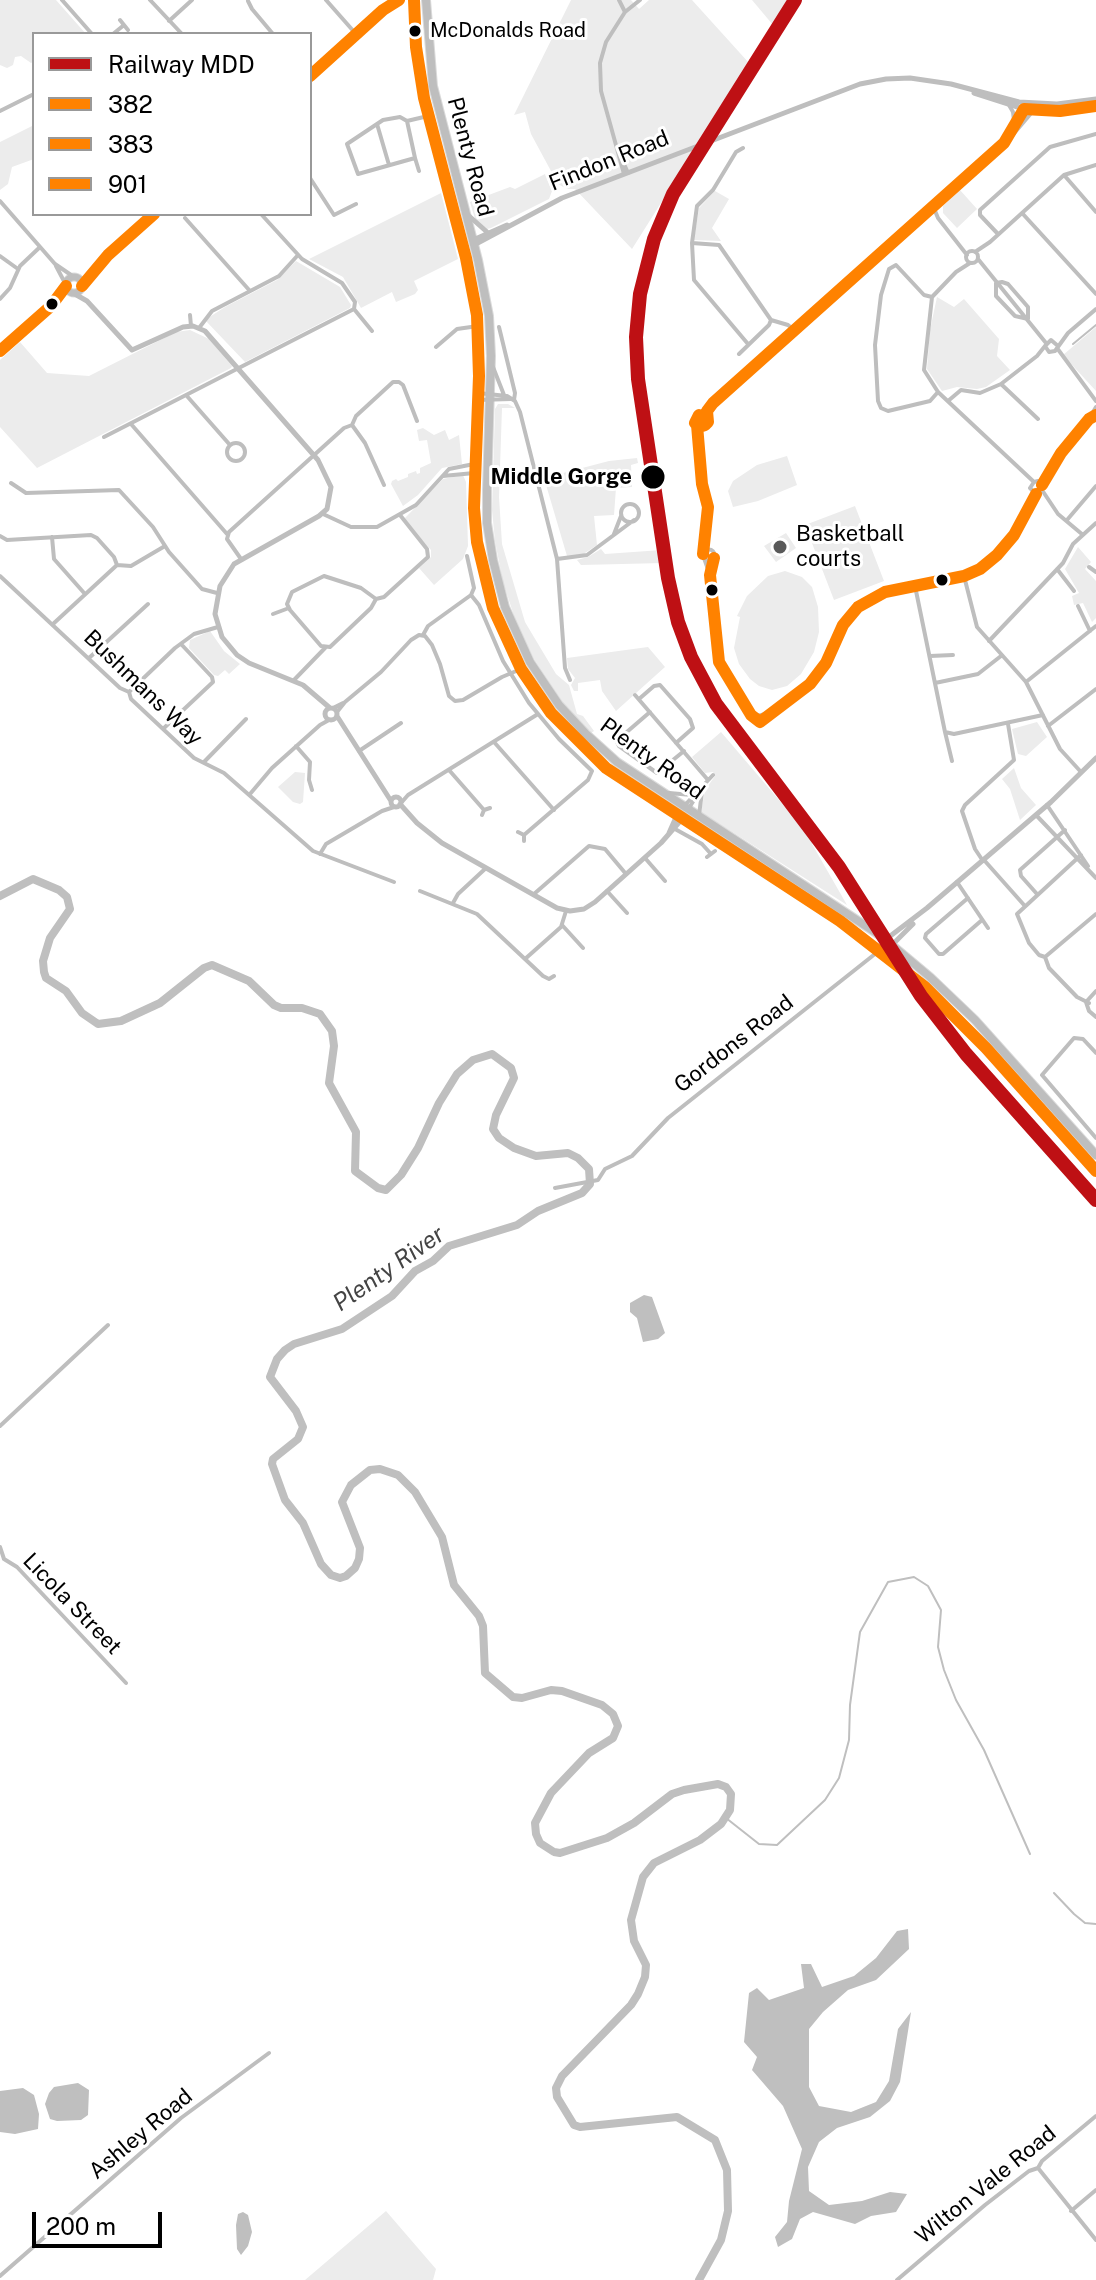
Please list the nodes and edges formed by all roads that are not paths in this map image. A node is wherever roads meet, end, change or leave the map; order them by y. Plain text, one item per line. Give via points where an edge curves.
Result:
1 (62, 0) edge
2 (150, 0) edge
3 (192, 0) edge
4 (326, 0) edge
5 (393, 0) edge
6 (399, 0) edge
7 (414, 0) edge
8 (426, 0) edge
9 (619, 0) edge
10 (640, 0) edge
11 (248, 1) edge
12 (383, 10) junction
13 (625, 12) junction
14 (169, 21) junction
15 (124, 25) dead end
16 (90, 32) edge
17 (115, 32) edge
18 (179, 32) edge
19 (271, 32) edge
20 (356, 35) junction
21 (312, 73) edge
22 (951, 84) junction
23 (32, 95) edge
24 (1096, 99) edge
25 (1019, 102) junction
26 (1009, 105) junction
27 (1096, 106) edge
28 (1036, 107) junction
29 (0, 111) edge
30 (1025, 111) junction
31 (428, 116) junction
32 (407, 121) junction
33 (377, 124) junction
34 (1096, 134) edge
35 (1004, 143) junction
36 (743, 148) dead end
37 (415, 158) junction
38 (389, 165) junction
39 (1096, 165) edge
40 (419, 171) dead end
41 (626, 173) junction
42 (1064, 175) junction
43 (312, 181) edge
44 (0, 201) edge
45 (356, 204) dead end
46 (933, 206) junction
47 (466, 212) junction
48 (1096, 212) edge
49 (925, 213) junction
50 (1022, 213) junction
51 (152, 216) edge
52 (263, 216) edge
53 (185, 218) dead end
54 (938, 218) junction
55 (512, 224) junction
56 (487, 232) junction
57 (998, 234) junction
58 (474, 242) junction
59 (692, 243) junction
60 (463, 246) junction
61 (40, 247) junction
62 (108, 255) junction
63 (298, 255) junction
64 (0, 256) edge
65 (972, 257) junction
66 (55, 264) junction
67 (18, 269) junction
68 (74, 277) junction
69 (82, 286) junction
70 (69, 289) junction
71 (250, 291) junction
72 (1096, 294) edge
73 (932, 297) junction
74 (0, 299) edge
75 (87, 301) junction
76 (354, 309) junction
77 (1096, 309) edge
78 (190, 315) dead end
79 (771, 320) junction
80 (191, 326) junction
81 (478, 326) junction
82 (499, 327) dead end
83 (200, 328) junction
84 (794, 330) junction
85 (372, 331) dead end
86 (748, 344) junction
87 (1052, 346) junction
88 (436, 347) dead end
89 (0, 351) edge
90 (739, 354) dead end
91 (491, 360) junction
92 (239, 368) junction
93 (1001, 384) junction
94 (1089, 389) junction
95 (938, 392) junction
96 (1096, 394) edge
97 (188, 395) junction
98 (504, 395) junction
99 (478, 397) junction
100 (490, 397) junction
101 (512, 399) junction
102 (948, 401) junction
103 (1096, 401) edge
104 (713, 403) junction
105 (1096, 407) edge
106 (698, 415) junction
107 (1096, 415) edge
108 (707, 418) junction
109 (1038, 419) dead end
110 (1089, 419) junction
111 (417, 421) dead end
112 (132, 423) junction
113 (352, 425) junction
114 (697, 425) junction
115 (705, 426) junction
116 (104, 437) dead end
117 (698, 442) junction
118 (230, 445) junction
119 (315, 455) junction
120 (488, 458) junction
121 (474, 469) junction
122 (441, 476) junction
123 (11, 483) dead end
124 (702, 484) junction
125 (384, 485) dead end
126 (1096, 486) edge
127 (1036, 488) junction
128 (324, 513) junction
129 (621, 514) junction
130 (400, 515) junction
131 (634, 520) junction
132 (1067, 520) junction
133 (1096, 523) edge
134 (706, 528) junction
135 (228, 533) junction
136 (612, 535) junction
137 (1083, 535) junction
138 (0, 536) edge
139 (706, 536) junction
140 (52, 537) junction
141 (165, 546) junction
142 (713, 551) junction
143 (467, 556) dead end
144 (704, 556) junction
145 (243, 558) junction
146 (714, 558) junction
147 (557, 559) junction
148 (117, 565) junction
149 (1089, 567) dead end
150 (1057, 569) junction
151 (1096, 572) edge
152 (710, 575) junction
153 (0, 576) edge
154 (964, 576) junction
155 (915, 586) junction
156 (1074, 591) dead end
157 (217, 593) junction
158 (85, 594) junction
159 (471, 595) junction
160 (376, 599) junction
161 (148, 604) dead end
162 (1078, 606) dead end
163 (289, 608) junction
164 (273, 614) dead end
165 (53, 624) junction
166 (1096, 626) edge
167 (218, 627) junction
168 (1090, 631) junction
169 (423, 635) junction
170 (989, 641) junction
171 (181, 644) junction
172 (324, 647) junction
173 (953, 655) dead end
174 (1002, 655) junction
175 (930, 656) junction
176 (89, 658) junction
177 (519, 666) junction
178 (510, 672) junction
179 (570, 680) dead end
180 (295, 681) junction
181 (1026, 682) junction
182 (935, 683) junction
183 (1096, 689) edge
184 (129, 692) junction
185 (650, 712) junction
186 (331, 714) junction
187 (538, 714) junction
188 (1043, 715) junction
189 (246, 719) dead end
190 (401, 723) dead end
191 (1008, 724) junction
192 (1048, 726) junction
193 (163, 729) junction
194 (947, 733) junction
195 (494, 742) junction
196 (676, 743) junction
197 (296, 746) junction
198 (359, 751) junction
199 (684, 751) junction
200 (1096, 758) edge
201 (952, 761) dead end
202 (204, 762) junction
203 (449, 770) junction
204 (1081, 772) junction
205 (713, 775) dead end
206 (708, 780) junction
207 (702, 788) junction
208 (312, 790) dead end
209 (663, 792) junction
210 (250, 794) junction
211 (693, 794) junction
212 (396, 802) junction
213 (1047, 805) junction
214 (687, 807) junction
215 (554, 810) junction
216 (485, 811) dead end
217 (699, 815) junction
218 (1036, 815) junction
219 (680, 817) junction
220 (673, 828) junction
221 (1065, 830) junction
222 (518, 832) dead end
223 (1057, 837) junction
224 (320, 854) junction
225 (711, 854) dead end
226 (1079, 857) junction
227 (645, 858) junction
228 (983, 860) junction
229 (486, 868) junction
230 (627, 873) junction
231 (1096, 878) edge
232 (665, 881) dead end
233 (394, 882) dead end
234 (957, 882) junction
235 (420, 891) dead end
236 (607, 891) junction
237 (1037, 894) junction
238 (535, 895) junction
239 (968, 898) junction
240 (453, 904) junction
241 (1024, 905) junction
242 (926, 910) junction
243 (565, 911) junction
244 (627, 913) dead end
245 (1096, 914) edge
246 (982, 920) junction
247 (562, 924) junction
248 (988, 928) dead end
249 (889, 942) junction
250 (583, 948) dead end
251 (880, 950) junction
252 (901, 952) junction
253 (1045, 957) junction
254 (525, 959) junction
255 (554, 976) dead end
256 (1096, 992) edge
257 (1087, 1002) junction
258 (1096, 1016) edge
259 (1096, 1053) edge
260 (1096, 1138) edge
261 (1096, 1155) edge
262 (1096, 1171) edge
263 (555, 1188) dead end
264 (108, 1325) dead end
265 (0, 1426) edge
266 (0, 1547) edge
267 (4, 1559) junction
268 (0, 1565) edge
269 (126, 1683) dead end
270 (269, 2053) dead end
271 (1096, 2116) edge
272 (1038, 2168) junction
273 (1096, 2190) edge
274 (1071, 2211) junction
275 (1096, 2240) edge
276 (0, 2276) edge
277 (897, 2280) edge

1 - 16 street
2 - 14 street
3 - 14 street
4 - 20 street
5 - 12 main road
6 - 12 main road
7 - 31 highway, Plenty Road
8 - 47 highway, Plenty Road via 433,86
9 - 13 street
10 - 13 street
11 - 19 street
12 - 20 main road
13 - 41 street via 606,42 600,76
14 - 18 street
15 - 17 street
20 - 21 main road
22 - 25 street, Findon Road
22 - 26 street, Findon Road
22 - 41 street, Findon Road via 876,80
23 - 29 street
24 - 28 street, Findon Road
25 - 28 street, Findon Road
25 - 30 street
26 - 30 street, Findon Road
26 - 35 street via 1014,121
27 - 28 street, Findon Road
28 - 30 street, Findon Road
30 - 35 street
31 - 32 street
31 - 60 highway, Plenty Road
32 - 33 street via 400,117
32 - 37 street
33 - 38 street
33 - 38 street via 347,144 358,174
34 - 57 street via 1050,147 980,210
35 - 46 street
36 - 59 street via 697,206
37 - 38 street
37 - 40 street
39 - 42 street
41 - 55 street, Findon Road
42 - 48 street
42 - 50 street
43 - 45 street via 334,215
44 - 61 street
46 - 49 street
46 - 54 street
47 - 56 street
47 - 58 highway, Plenty Road
49 - 54 street
49 - 84 street
50 - 57 street
50 - 72 street
51 - 62 main road
52 - 63 street
53 - 71 street
54 - 65 street
55 - 56 street, Findon Road
55 - 58 street, Findon Road
56 - 58 street, Findon Road
57 - 65 street
58 - 60 highway, Findon Road
58 - 91 highway, Plenty Road via 488,308
59 - 79 street via 719,245
59 - 86 street via 694,280
60 - 81 highway, Plenty Road
61 - 66 street
61 - 67 street
62 - 68 main road
62 - 69 main road
63 - 71 street via 279,276
63 - 76 street via 342,283
64 - 67 street
65 - 73 street
65 - 87 street
66 - 68 street
66 - 70 street
67 - 74 street
68 - 69 main road
68 - 70 main road via 68,280
69 - 70 main road via 77,292
69 - 75 street
70 - 75 street
70 - 89 main road
71 - 83 street via 208,315
73 - 95 street via 924,370
73 - 95 street via 896,265 889,269 875,345 878,401 888,411 930,401
75 - 80 street via 131,348
76 - 85 street
76 - 92 street
77 - 87 street
78 - 80 street
79 - 84 street
79 - 86 street
80 - 83 street
81 - 88 street via 457,329
81 - 99 highway, Plenty Road
82 - 101 street via 515,393
83 - 92 street
84 - 104 street
86 - 90 street
87 - 93 street
87 - 94 street
91 - 98 street
91 - 100 highway, Plenty Road
92 - 97 street
92 - 119 street
93 - 102 street via 980,393 961,390
93 - 109 street
94 - 96 street
94 - 103 street
95 - 102 street
97 - 112 street
97 - 118 street
98 - 100 street
98 - 101 street
99 - 100 street
99 - 121 highway, Plenty Road
100 - 101 street
100 - 120 highway, Plenty Road
101 - 147 street via 520,412
102 - 127 street
104 - 106 street
104 - 108 street
105 - 110 street
106 - 108 street
106 - 114 street
107 - 110 street
108 - 115 street
110 - 127 street
111 - 113 street via 403,385 396,381
112 - 116 street
112 - 135 street
113 - 119 street
113 - 125 street
114 - 115 street
114 - 117 street
115 - 117 street
117 - 124 street
118 - 118 street via 242,446 243,458 231,459
119 - 128 street via 331,487
119 - 135 street
120 - 121 highway via 482,469
120 - 209 highway, Plenty Road via 487,523 493,560 505,607 530,662 586,734
121 - 122 street
121 - 122 street via 449,469
121 - 177 highway, Plenty Road via 480,559 493,608
122 - 130 street via 419,503
123 - 141 street via 25,493 118,489
124 - 134 street
124 - 134 street
126 - 132 street
127 - 132 street
127 - 154 street via 1007,544
128 - 130 street via 358,529
128 - 145 street
129 - 131 street via 626,521
129 - 131 street via 624,506 633,505 638,513
129 - 136 street
130 - 160 street via 428,555
131 - 136 street
132 - 137 street
133 - 137 street
134 - 139 street
135 - 145 street via 228,542
136 - 147 street via 587,555
137 - 150 street
138 - 140 street
139 - 142 street
139 - 144 street
140 - 148 street via 95,536
140 - 158 street via 54,559
141 - 148 street via 131,566
141 - 157 street via 202,589
142 - 144 street
142 - 146 street
143 - 159 street
144 - 146 street
144 - 152 street
145 - 157 street
146 - 152 street
147 - 179 street
148 - 158 street
149 - 151 street
150 - 156 street
150 - 170 street
152 - 155 street via 719,662 759,719 805,690 858,607 885,592
153 - 165 street, Bushmans Way
154 - 155 street
154 - 170 street via 977,627
155 - 175 street
157 - 167 street
158 - 165 street
159 - 169 street
159 - 178 street
160 - 163 street via 324,576 292,592
160 - 172 street
161 - 176 street
162 - 168 street
163 - 164 street
163 - 172 street
165 - 176 street, Bushmans Way
166 - 168 street
167 - 171 street
167 - 180 street via 243,659
168 - 181 street
169 - 178 street via 436,653 453,701
169 - 186 street via 413,638
170 - 174 street
171 - 184 street
171 - 193 street via 213,681
172 - 180 street
173 - 175 street
174 - 181 street
174 - 182 street via 978,674
175 - 182 street
176 - 184 street, Bushmans Way
177 - 178 street
177 - 219 highway, Plenty Road via 580,744 614,774
178 - 187 street
180 - 186 street
181 - 188 street
182 - 194 street
183 - 192 street
184 - 193 street, Bushmans Way
185 - 196 street
185 - 196 street via 637,697 660,685 693,728
185 - 199 street via 618,745 657,773
186 - 197 street
186 - 198 street
187 - 195 street
187 - 215 street via 592,771
188 - 191 street
188 - 192 street
189 - 202 street
190 - 198 street
191 - 194 street
191 - 228 street via 1014,760 962,811
192 - 204 street
193 - 202 street, Bushmans Way
194 - 201 street
195 - 203 street
195 - 215 street
196 - 199 street
197 - 208 street via 310,762
197 - 210 street
198 - 212 street
199 - 206 street
200 - 204 street, Gordons Road
202 - 210 street, Bushmans Way
203 - 212 street
203 - 216 street
204 - 213 street, Gordons Road
205 - 206 street
206 - 207 street
207 - 211 street
207 - 214 street
207 - 217 street
209 - 211 street
209 - 214 highway, Plenty Road
210 - 224 street, Bushmans Way
211 - 214 street
212 - 224 street via 326,844
212 - 229 street via 442,843
213 - 218 street, Gordons Road
213 - 221 street
214 - 217 highway, Plenty Road
214 - 219 highway
215 - 222 street via 524,838
217 - 249 highway, Plenty Road
218 - 223 street
218 - 228 street, Gordons Road
219 - 220 street
219 - 251 highway, Plenty Road
220 - 225 street, Plenty Road
220 - 227 street
221 - 223 street
221 - 226 street
223 - 226 street
223 - 237 street via 1020,870
224 - 233 street, Bushmans Way
226 - 231 street
226 - 237 street
227 - 230 street
227 - 232 street
228 - 234 street, Gordons Road
228 - 241 street
229 - 238 street
229 - 240 street
230 - 236 street
230 - 238 street via 605,849 589,846
234 - 239 street
234 - 242 street, Gordons Road
235 - 240 street
236 - 243 street via 587,908
236 - 244 street
237 - 241 street
238 - 243 street
239 - 246 street
239 - 246 street via 925,938 943,954
240 - 254 street via 477,914
241 - 253 street via 1017,913 1023,930 1036,953
242 - 249 street, Gordons Road
242 - 252 street via 904,937
243 - 247 street
245 - 253 street
246 - 248 street
247 - 250 street
247 - 254 street
249 - 251 highway, Gordons Road
249 - 252 highway, Plenty Road
251 - 262 highway, Plenty Road via 962,1022
251 - 263 street, Gordons Road via 668,1118 632,1156 605,1169 598,1180
252 - 261 highway, Plenty Road via 975,1020
253 - 257 street via 1049,968
254 - 255 street via 544,977
256 - 257 street
257 - 258 street
259 - 260 street via 1083,1039 1074,1038 1042,1075
264 - 265 street
266 - 267 street, Licola Street
267 - 268 street
267 - 269 street, Licola Street
270 - 276 street, Ashley Road via 181,2118
271 - 272 street, Wilton Vale Road
272 - 274 street
272 - 277 street, Wilton Vale Road
273 - 274 street
274 - 275 street

